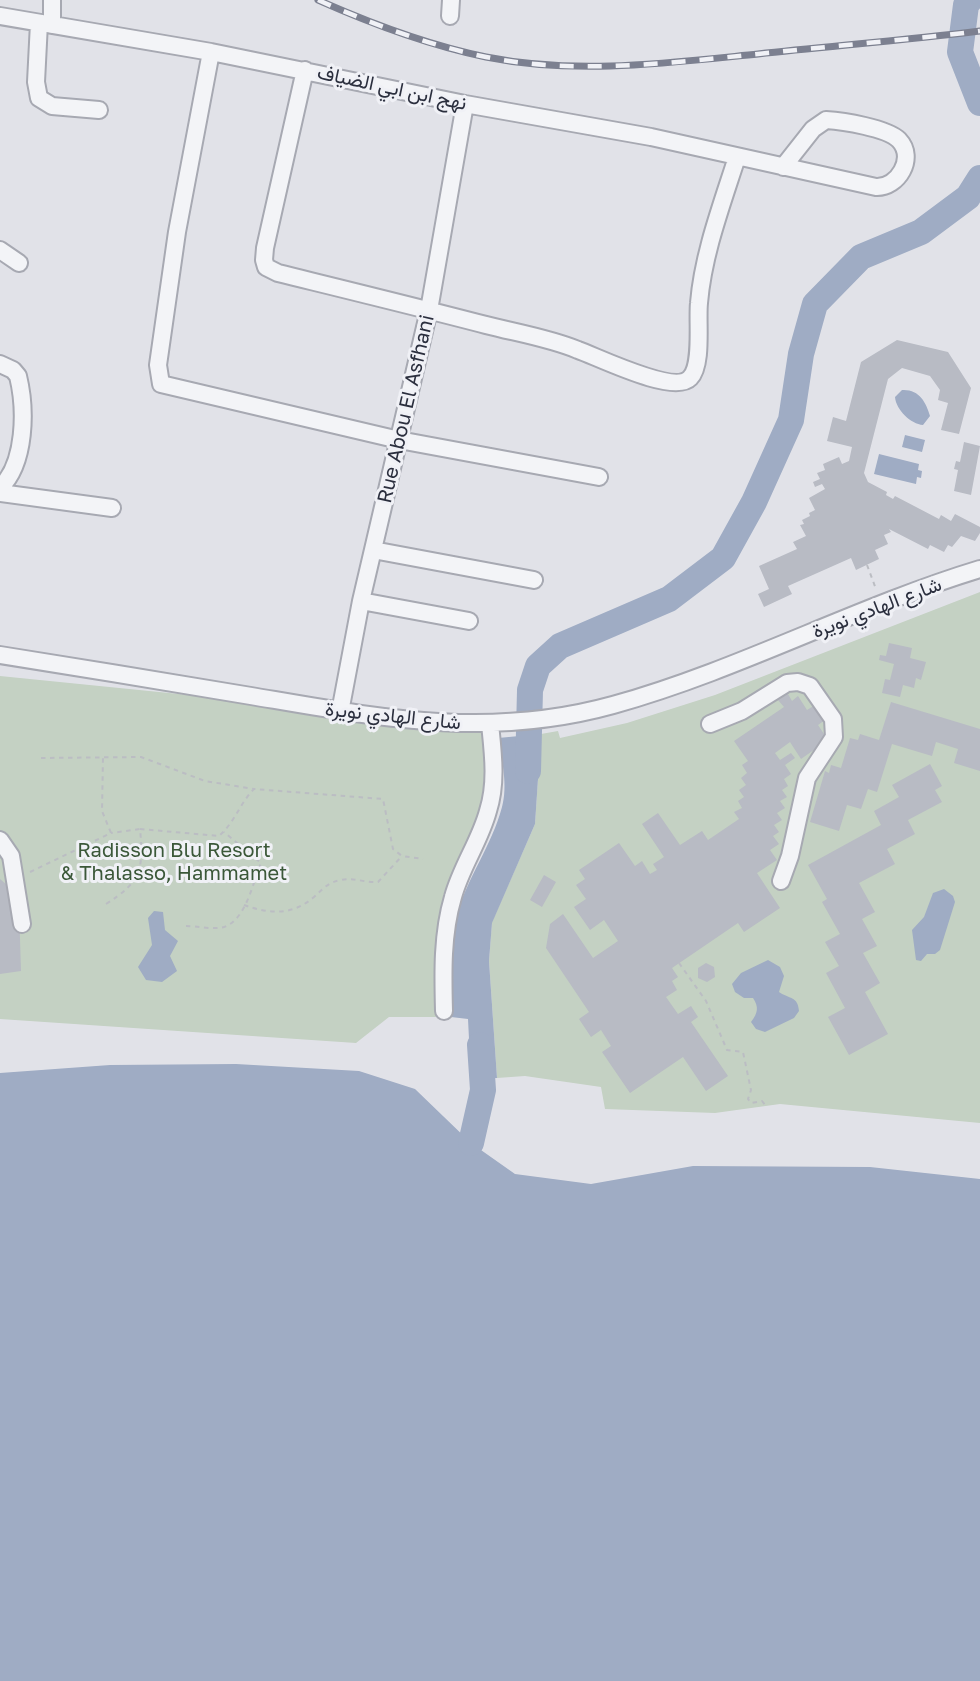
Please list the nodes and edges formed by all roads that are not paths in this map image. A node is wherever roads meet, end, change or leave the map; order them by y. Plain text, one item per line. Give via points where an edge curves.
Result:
1 (52, 0) edge
2 (0, 16) edge
3 (46, 24) junction
4 (211, 52) junction
5 (305, 70) junction
6 (465, 104) junction
7 (99, 110) dead end
8 (736, 157) junction
9 (783, 166) junction
10 (0, 250) edge
11 (19, 263) dead end
12 (429, 310) junction
13 (0, 364) edge
14 (399, 440) junction
15 (599, 477) dead end
16 (0, 488) edge
17 (0, 493) edge
18 (112, 508) dead end
19 (373, 550) junction
20 (980, 569) edge
21 (534, 580) dead end
22 (361, 601) junction
23 (469, 621) dead end
24 (0, 655) edge
25 (340, 712) junction
26 (495, 724) junction
27 (710, 724) dead end
28 (0, 840) edge
29 (781, 881) dead end
30 (22, 924) dead end
31 (444, 1011) dead end

1 - 3 street
2 - 3 street, نهج ابن ابي الضياف
3 - 4 street, نهج ابن ابي الضياف
3 - 7 street via 36,82 39,98 52,106
4 - 5 street, نهج ابن ابي الضياف
4 - 14 street via 177,232 159,380 168,388
5 - 6 street, نهج ابن ابي الضياف
5 - 12 street via 265,248 266,267
6 - 8 street, نهج ابن ابي الضياف via 651,137
6 - 12 street, Rue Abou El Asfhani
8 - 9 street, نهج ابن ابي الضياف
8 - 12 street via 703,276 694,370 685,382 654,379 569,346
9 - 9 street, نهج ابن ابي الضياف via 885,188 898,177 906,156 904,147 892,135 826,120 813,129
10 - 11 street
12 - 14 street, Rue Abou El Asfhani
13 - 16 street via 18,376 21,443 16,467
14 - 15 street
14 - 19 street, Rue Abou El Asfhani
17 - 18 street
19 - 21 street
19 - 22 street, Rue Abou El Asfhani
20 - 26 street, شارع الهادي نويرة via 707,674 611,706
22 - 23 street
22 - 25 street, Rue Abou El Asfhani
24 - 25 street, شارع الهادي نويرة
25 - 26 street, شارع الهادي نويرة via 425,723
26 - 31 street via 489,811 449,909 444,940
27 - 29 street via 742,711 787,683 798,682 810,686 833,719 834,737 807,778
28 - 30 street via 11,856

